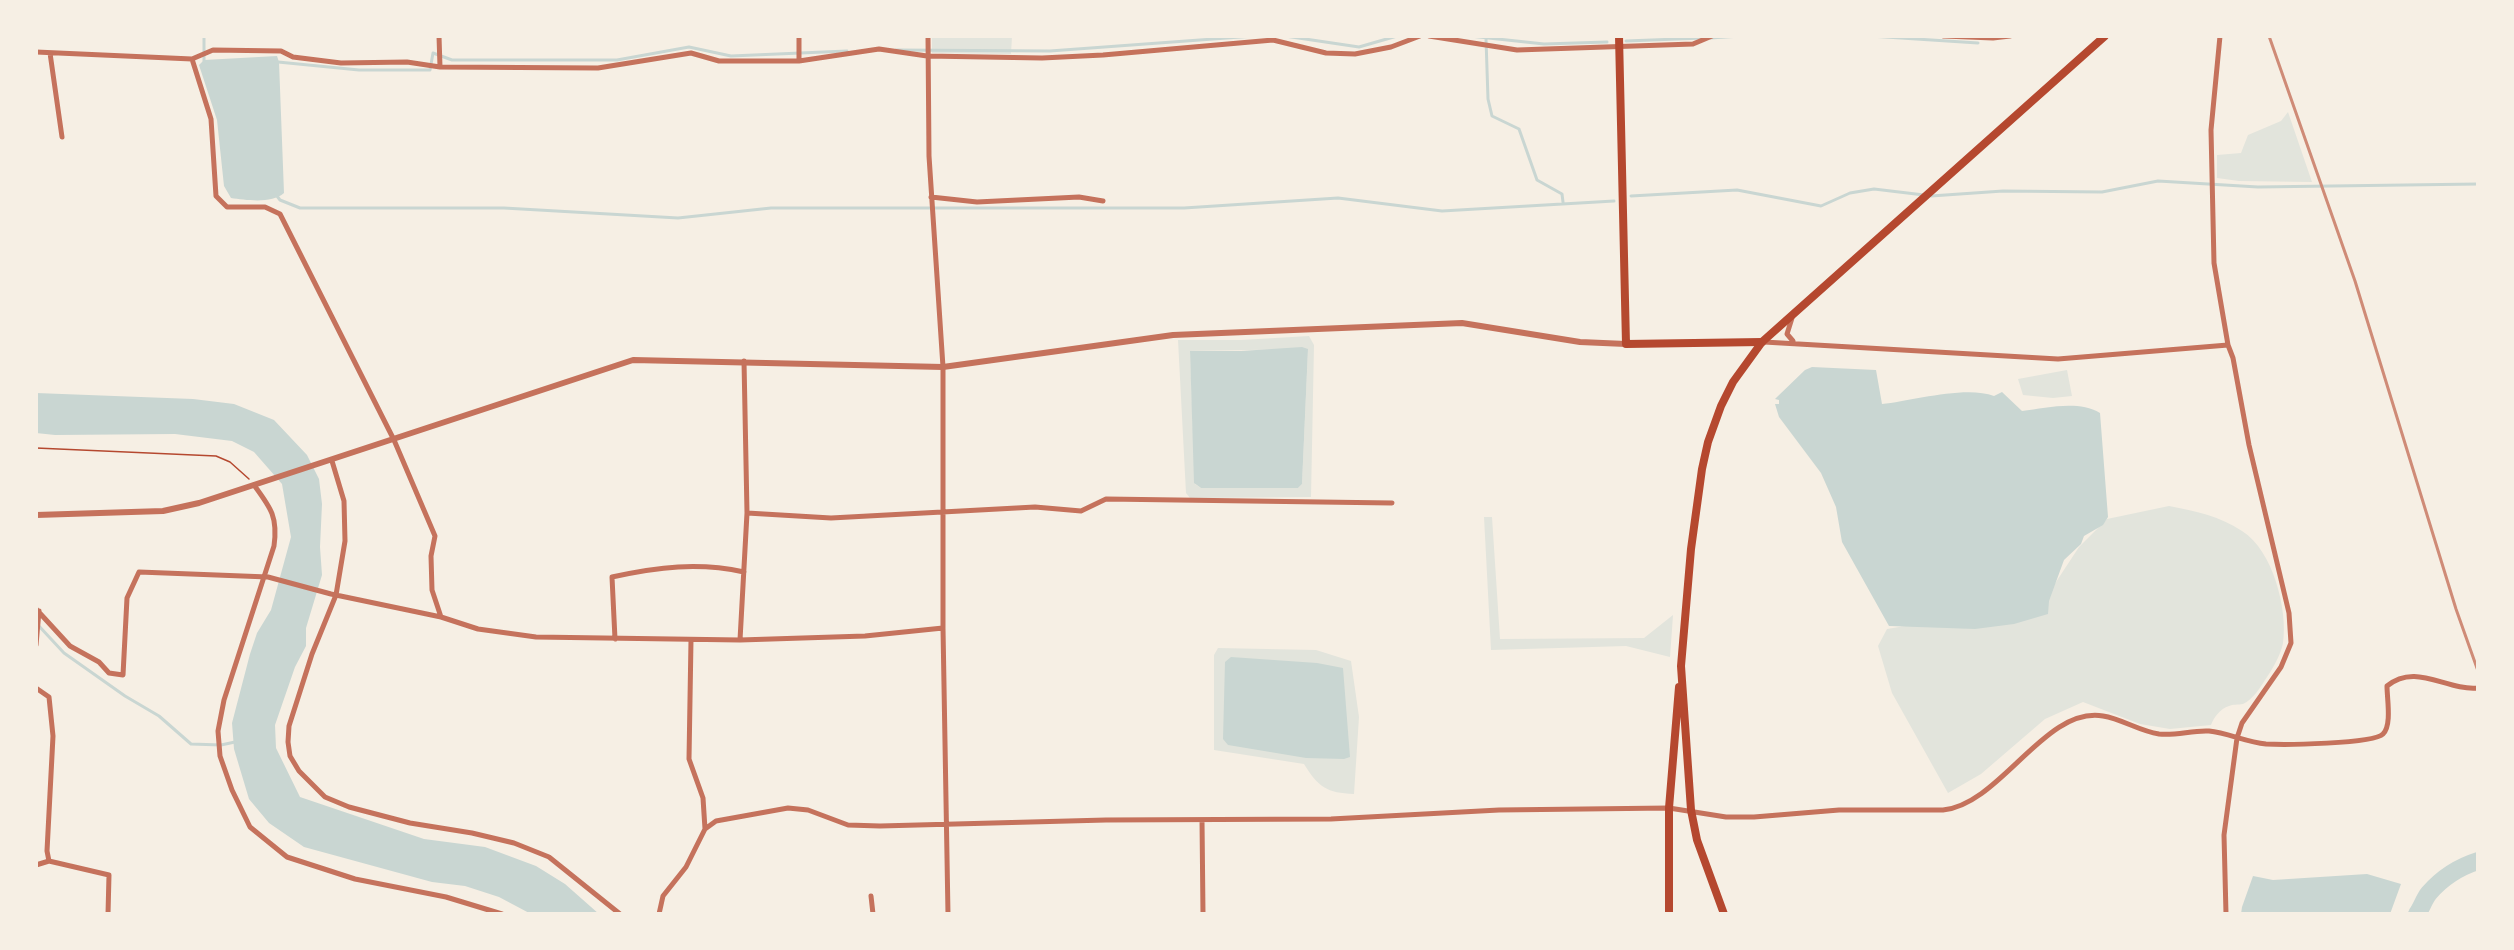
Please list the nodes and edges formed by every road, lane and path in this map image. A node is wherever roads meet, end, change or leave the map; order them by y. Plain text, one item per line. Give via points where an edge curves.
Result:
1 (439, 36) edge
2 (799, 36) edge
3 (928, 36) edge
4 (1420, 36) edge
5 (1429, 36) edge
6 (1618, 36) edge
7 (1712, 36) edge
8 (1944, 36) edge
9 (2010, 36) edge
10 (2105, 36) edge
11 (2220, 36) edge
12 (1619, 46) junction
13 (36, 52) edge
14 (50, 53) junction
15 (927, 56) junction
16 (192, 59) junction
17 (799, 61) junction
18 (440, 67) junction
19 (62, 137) dead end
20 (931, 197) junction
21 (1104, 201) dead end
22 (1795, 313) junction
23 (1762, 342) junction
24 (1795, 342) junction
25 (1626, 344) junction
26 (2228, 345) junction
27 (744, 361) junction
28 (943, 367) junction
29 (394, 440) junction
30 (36, 448) edge
31 (329, 462) junction
32 (258, 484) junction
33 (1392, 503) dead end
34 (942, 511) junction
35 (747, 513) junction
36 (36, 515) edge
37 (744, 572) junction
38 (266, 577) junction
39 (333, 594) junction
40 (37, 610) edge
41 (441, 617) junction
42 (943, 628) junction
43 (615, 639) junction
44 (691, 640) junction
45 (740, 640) junction
46 (36, 645) edge
47 (1681, 666) junction
48 (36, 688) edge
49 (2478, 688) edge
50 (2236, 738) junction
51 (1669, 808) junction
52 (1691, 810) junction
53 (1202, 820) junction
54 (945, 824) junction
55 (705, 829) junction
56 (49, 861) junction
57 (36, 865) edge
58 (871, 896) dead end
59 (108, 914) edge
60 (502, 914) edge
61 (620, 914) edge
62 (659, 914) edge
63 (873, 914) edge
64 (948, 914) edge
65 (1203, 914) edge
66 (1669, 914) edge
67 (1724, 914) edge
68 (2226, 914) edge

1 - 18 street
2 - 17 street
3 - 15 street
4 - 15 street via 1355,54 1326,53 1273,40 1062,57
5 - 12 street via 1517,50
6 - 12 main road
7 - 12 street via 1693,44
8 - 9 street
10 - 22 highway
11 - 26 street via 2211,130 2214,263
12 - 25 main road
13 - 14 street
14 - 16 street
14 - 19 street
15 - 17 street via 879,49
15 - 20 street
16 - 18 street via 213,50 281,51 293,57 341,63 407,62
16 - 29 street via 211,119 216,196 227,207 265,207 280,214
17 - 18 street via 719,60 691,53 598,68
20 - 21 street via 977,202 1079,197
20 - 28 street
22 - 23 highway
22 - 24 street via 1787,334
23 - 24 street
23 - 25 main road
23 - 47 highway via 1733,382 1708,442 1690,549
24 - 26 street via 2058,359
25 - 28 street via 1580,342 1462,323 1173,335
26 - 50 street via 2289,613 2291,644
27 - 28 street
27 - 29 street via 633,360
27 - 35 street
28 - 34 street
29 - 31 street
29 - 41 street via 435,536 432,590
30 - 32 path via 216,456
31 - 32 street
31 - 39 street via 344,501 345,541
32 - 36 street via 163,511
32 - 38 street via 272,509 276,528
33 - 34 street via 1106,499 1081,512 1035,507
34 - 35 street via 831,518
34 - 42 street
35 - 37 street
37 - 43 street via 714,565 652,568 612,577
37 - 45 street
38 - 39 street
38 - 40 street via 139,572 127,598 123,675 109,673 99,662 70,646
38 - 60 street via 224,700 218,731 220,756 250,827 287,857 355,879 446,897
39 - 41 street
39 - 61 street via 289,726 290,756 310,784 325,797 349,807 514,843 549,857
40 - 46 street
41 - 43 street via 478,629 536,637
42 - 45 street via 865,636
42 - 54 street
43 - 44 street
44 - 45 street
44 - 55 street via 689,759 703,798
47 - 51 highway
47 - 52 highway
48 - 56 street via 49,697 53,736
49 - 50 street via 2448,685 2425,676 2396,679 2387,686 2386,728 2378,738 2267,744
50 - 52 street via 2205,731 2162,734 2102,716 2079,717 2047,735 1978,796 1953,809 1839,810 1754,817 1726,817
50 - 68 street via 2224,836
51 - 52 street
51 - 53 street
51 - 66 highway
52 - 67 highway via 1697,840
53 - 54 street
53 - 65 street
54 - 55 street via 848,825 808,810 788,808 716,821
54 - 64 street
55 - 62 street via 686,867 663,896
56 - 57 street
56 - 59 street via 109,875
58 - 63 street

